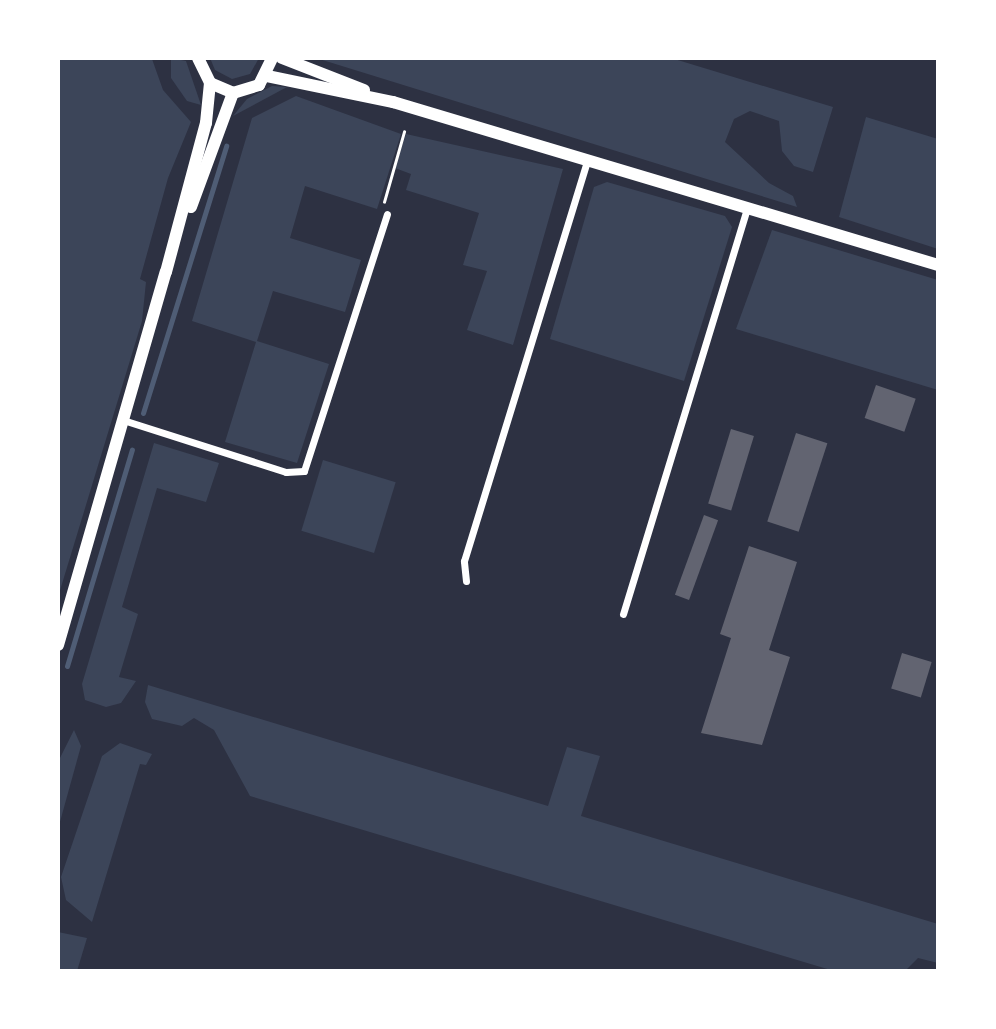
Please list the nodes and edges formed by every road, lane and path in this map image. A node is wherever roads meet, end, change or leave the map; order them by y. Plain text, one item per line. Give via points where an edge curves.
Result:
1 (198, 58) edge
2 (272, 58) edge
3 (282, 58) edge
4 (267, 76) junction
5 (210, 82) junction
6 (233, 93) junction
7 (393, 102) junction
8 (404, 132) dead end
9 (587, 159) junction
10 (747, 208) junction
11 (387, 214) joint
12 (938, 265) edge
13 (166, 272) junction
14 (122, 419) junction
15 (467, 581) dead end
16 (623, 614) dead end
17 (58, 645) edge

1 - 5 street
2 - 4 street
3 - 7 street
4 - 6 street via 248,91
4 - 7 street
5 - 6 street
5 - 13 street via 206,123
6 - 13 street
7 - 9 street
8 - 11 path via 381,212
9 - 10 street
9 - 15 street via 464,561
10 - 12 street
10 - 16 street
11 - 14 street via 309,467 286,472
13 - 14 street
14 - 17 street

